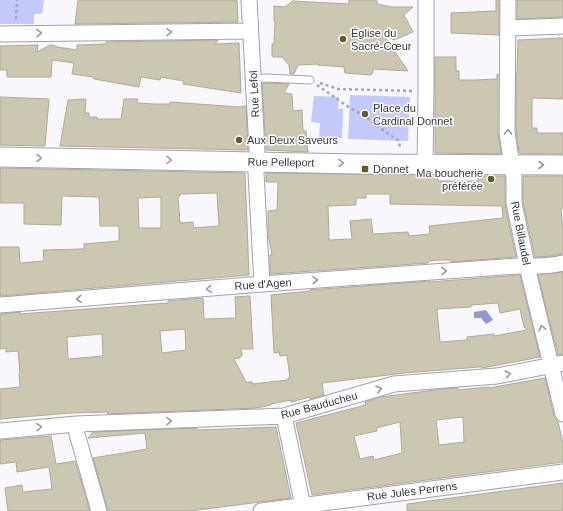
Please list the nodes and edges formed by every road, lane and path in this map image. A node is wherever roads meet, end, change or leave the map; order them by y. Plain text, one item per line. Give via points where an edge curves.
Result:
1 (17, 0) edge
2 (249, 0) edge
3 (426, 0) edge
4 (508, 0) edge
5 (16, 19) dead end
6 (563, 26) edge
7 (508, 28) junction
8 (250, 31) junction
9 (0, 34) edge
10 (253, 79) junction
11 (310, 80) junction
12 (426, 91) junction
13 (0, 157) edge
14 (256, 162) junction
15 (401, 164) junction
16 (425, 164) junction
17 (563, 164) edge
18 (512, 165) junction
19 (563, 263) edge
20 (527, 266) junction
21 (262, 284) junction
22 (0, 305) edge
23 (557, 365) edge
24 (563, 414) edge
25 (284, 416) junction
26 (76, 424) junction
27 (0, 431) edge
28 (563, 472) edge
29 (303, 508) edge
30 (99, 511) edge
31 (261, 511) edge

1 - 5 path
2 - 8 street, Rue Lefol
3 - 12 street
4 - 7 street, Rue Billaudel
6 - 7 street
18 -> 7 street, Rue Billaudel via 508,133
9 -> 8 street
8 - 10 street, Rue Lefol
10 - 11 lane
10 - 14 street, Rue Lefol
11 - 12 path via 338,89
11 - 15 path via 399,140
12 - 16 street
13 -> 14 street, Rue Pelleport
14 -> 15 street, Rue Pelleport
14 - 21 street, Rue Lefol
15 - 16 street, Rue Pelleport
16 - 18 street, Rue Pelleport
18 -> 17 street, Rue Pelleport
18 - 20 street, Rue Billaudel via 514,203
19 - 20 street, Rue d'Agen
21 -> 20 street, Rue d'Agen
23 -> 20 street, Rue Billaudel
21 -> 22 street, Rue d'Agen
23 - 24 street, Rue Billaudel
25 -> 23 street, Rue Bauducheu via 394,384 497,376
26 -> 25 street, Rue Bauducheu
25 - 29 street
27 -> 26 street, Rue Bauducheu
26 - 30 street via 76,434
28 - 29 street, Rue Jules Perrens
29 - 31 street, Rue Jules Perrens

